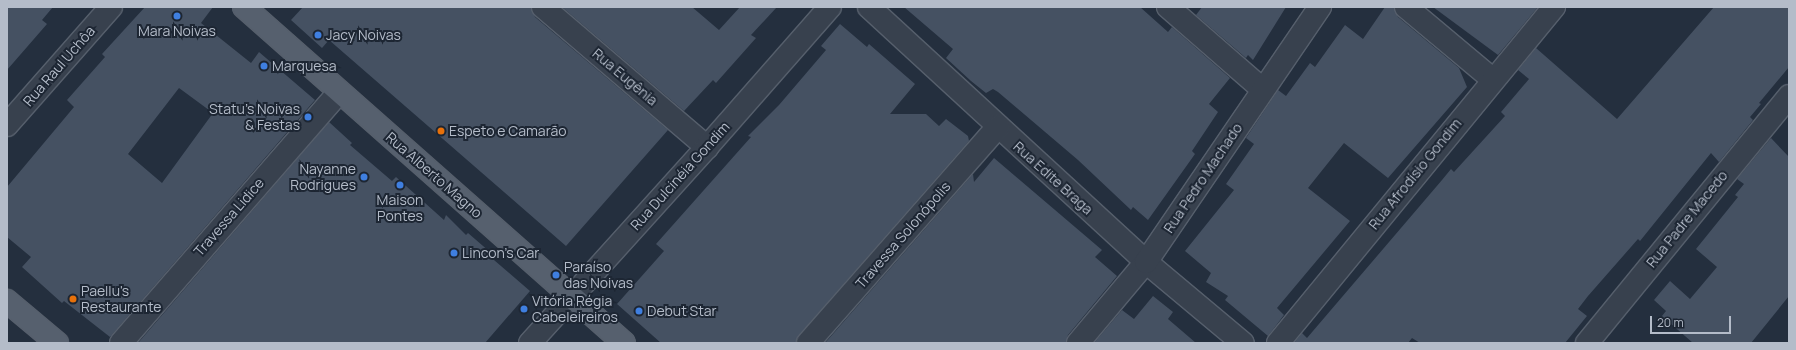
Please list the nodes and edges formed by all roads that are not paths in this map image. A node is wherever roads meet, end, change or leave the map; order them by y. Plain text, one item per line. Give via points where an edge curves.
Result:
1 (111, 7) edge
2 (244, 7) edge
3 (543, 7) edge
4 (830, 7) edge
5 (869, 7) edge
6 (1168, 7) edge
7 (1320, 7) edge
8 (1406, 7) edge
9 (1554, 7) edge
10 (1492, 79) junction
11 (1263, 90) junction
12 (338, 93) junction
13 (1789, 96) edge
14 (7, 125) edge
15 (998, 127) junction
16 (707, 147) junction
17 (1146, 262) junction
18 (570, 297) junction
19 (7, 301) edge
20 (57, 343) edge
21 (121, 343) edge
22 (530, 343) edge
23 (624, 343) edge
24 (808, 343) edge
25 (1078, 343) edge
26 (1243, 343) edge
27 (1278, 343) edge
28 (1587, 343) edge

1 - 14 street, Rua Raul Uchôa
2 - 12 main road, Rua Alberto Magno
3 - 16 street, Rua Eugênia
4 - 16 street, Rua Dulcinéia Gondim
5 - 15 street, Rua Edite Braga
6 - 11 street
7 - 11 street, Rua Pedro Machado
8 - 10 street
9 - 10 street, Rua Afrodísio Gondim
10 - 27 street, Rua Afrodísio Gondim
11 - 17 street, Rua Pedro Machado
12 - 18 main road, Rua Alberto Magno via 452,190
12 - 21 street, Travessa Lidice
13 - 28 street, Rua Padre Macedo
15 - 17 street, Rua Edite Braga
15 - 24 street, Travessa Solonópolis
16 - 18 street, Rua Dulcinéia Gondim
17 - 25 street, Rua Pedro Machado
17 - 26 street, Rua Edite Braga
18 - 22 street, Rua Dulcinéia Gondim
18 - 23 main road, Rua Alberto Magno
19 - 20 main road

